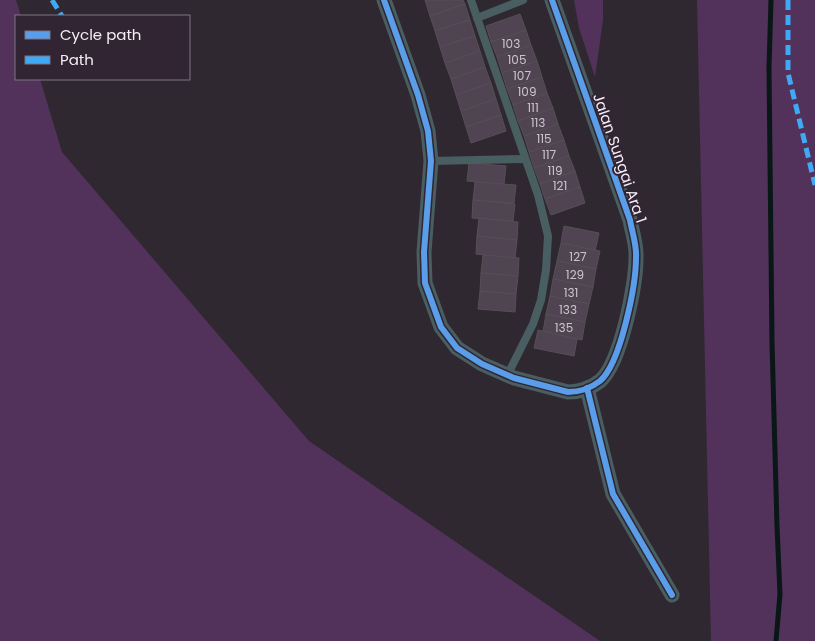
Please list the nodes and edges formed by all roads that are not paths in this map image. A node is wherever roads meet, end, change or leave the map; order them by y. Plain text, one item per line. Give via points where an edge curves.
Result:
1 (384, 0) edge
2 (470, 0) edge
3 (523, 0) edge
4 (552, 0) edge
5 (477, 18) junction
6 (525, 159) junction
7 (431, 162) junction
8 (507, 376) junction
9 (587, 388) junction
10 (672, 595) dead end

1 - 7 street via 418,95 428,131
2 - 5 lane
3 - 5 lane
4 - 9 street, Jalan Sungai Ara 1 via 630,220 636,256 631,300 616,354 603,378
5 - 6 lane
6 - 7 lane
6 - 8 lane via 548,236 546,270 533,324
7 - 8 street via 424,283 431,303 441,327 457,348
8 - 9 street via 568,392
9 - 10 street via 613,494

